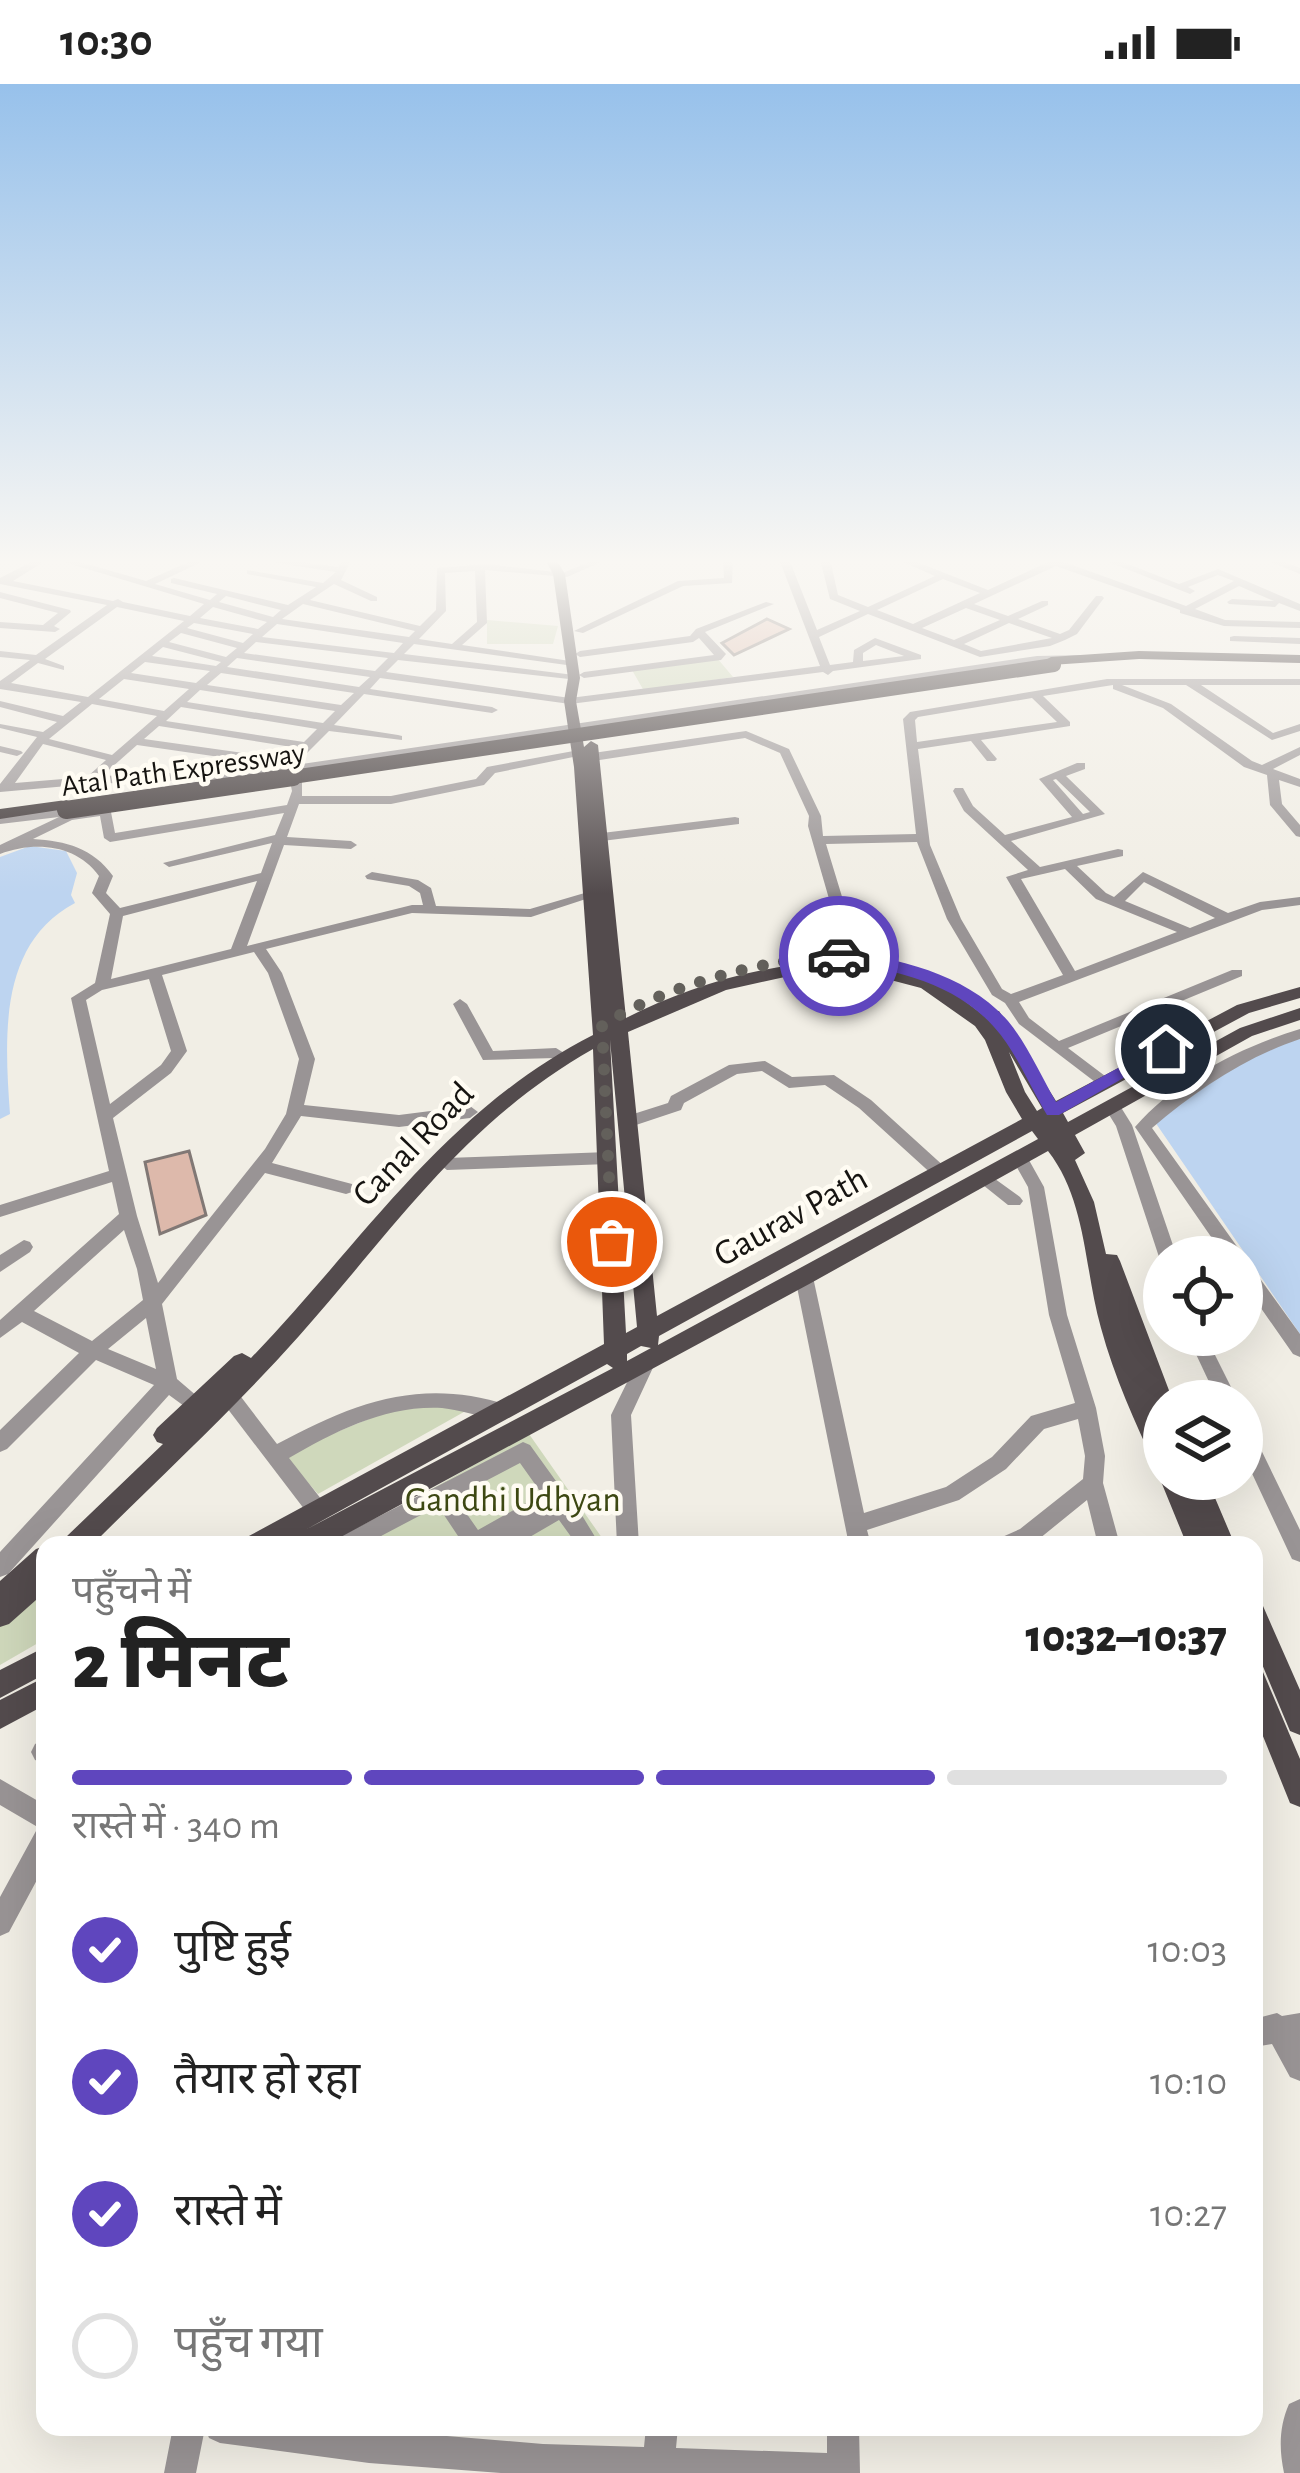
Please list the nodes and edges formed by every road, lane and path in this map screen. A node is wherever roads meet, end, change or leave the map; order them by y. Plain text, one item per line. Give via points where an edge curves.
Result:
1 (127, 670) edge
2 (209, 670) edge
3 (367, 670) edge
4 (383, 670) edge
5 (497, 670) edge
6 (526, 670) edge
7 (555, 670) edge
8 (577, 670) edge
9 (792, 670) edge
10 (827, 670) edge
11 (954, 670) edge
12 (1002, 670) edge
13 (1020, 670) edge
14 (217, 672) junction
15 (380, 673) junction
16 (523, 674) junction
17 (121, 675) junction
18 (166, 682) junction
19 (1107, 682) junction
20 (1188, 682) junction
21 (1300, 682) edge
22 (1, 685) edge
23 (198, 688) junction
24 (838, 688) junction
25 (363, 690) junction
26 (509, 692) junction
27 (1035, 694) junction
28 (90, 700) junction
29 (577, 701) junction
30 (0, 704) edge
31 (180, 704) junction
32 (136, 708) junction
33 (344, 709) junction
34 (492, 710) junction
35 (27, 711) junction
36 (164, 719) junction
37 (64, 720) junction
38 (327, 726) junction
39 (1300, 727) edge
40 (43, 738) junction
41 (398, 738) dead end
42 (975, 739) junction
43 (137, 742) junction
44 (307, 746) junction
45 (912, 746) junction
46 (584, 747) junction
47 (0, 749) edge
48 (1300, 750) edge
49 (17, 753) dead end
50 (116, 759) junction
51 (991, 759) dead end
52 (291, 762) junction
53 (1081, 766) dead end
54 (1268, 772) junction
55 (1058, 775) junction
56 (90, 780) junction
57 (296, 781) junction
58 (1300, 783) edge
59 (1099, 785) dead end
60 (3, 788) edge
61 (959, 791) dead end
62 (1077, 792) junction
63 (293, 804) junction
64 (0, 817) edge
65 (1078, 818) junction
66 (735, 821) dead end
67 (1300, 832) edge
68 (602, 837) junction
69 (279, 838) junction
70 (923, 838) junction
71 (1003, 839) junction
72 (819, 840) junction
73 (352, 845) dead end
74 (7, 847) edge
75 (1118, 853) dead end
76 (169, 862) dead end
77 (1068, 865) junction
78 (1036, 871) junction
79 (263, 876) junction
80 (372, 876) dead end
81 (589, 896) junction
82 (1300, 901) edge
83 (1116, 902) junction
84 (430, 907) junction
85 (117, 914) junction
86 (1228, 919) junction
87 (1192, 933) junction
88 (259, 949) junction
89 (237, 953) junction
90 (834, 959) junction
91 (1237, 973) dead end
92 (154, 975) junction
93 (1072, 978) junction
94 (102, 986) junction
95 (1300, 992) edge
96 (1010, 1000) junction
97 (460, 1004) dead end
98 (1300, 1014) edge
99 (610, 1026) junction
100 (1300, 1034) edge
101 (1057, 1047) junction
102 (556, 1053) junction
103 (1103, 1083) junction
104 (1111, 1106) junction
105 (296, 1110) junction
106 (470, 1112) junction
107 (105, 1116) junction
108 (1044, 1116) junction
109 (630, 1121) junction
110 (1057, 1136) junction
111 (1019, 1157) junction
112 (608, 1158) junction
113 (447, 1163) dead end
114 (261, 1166) junction
115 (940, 1173) junction
116 (119, 1174) junction
117 (984, 1177) junction
118 (346, 1188) dead end
119 (1014, 1202) dead end
120 (0, 1211) edge
121 (128, 1216) junction
122 (1161, 1236) edge
123 (1220, 1236) edge
124 (24, 1247) dead end
125 (0, 1265) edge
126 (804, 1277) junction
127 (1263, 1297) edge
128 (152, 1302) junction
129 (21, 1313) junction
130 (0, 1331) edge
131 (649, 1333) junction
132 (1300, 1349) edge
133 (93, 1351) junction
134 (617, 1351) junction
135 (648, 1359) junction
136 (614, 1378) junction
137 (1154, 1380) edge
138 (168, 1383) junction
139 (229, 1395) junction
140 (195, 1406) junction
141 (1086, 1408) junction
142 (1143, 1408) edge
143 (501, 1411) junction
144 (0, 1443) edge
145 (274, 1456) junction
146 (1263, 1475) edge
147 (1093, 1484) junction
148 (441, 1493) junction
149 (562, 1499) junction
150 (1181, 1500) edge
151 (1204, 1500) edge
152 (318, 1511) junction
153 (857, 1535) edge
154 (65, 1536) edge
155 (84, 1536) edge
156 (272, 1536) edge
157 (319, 1536) edge
158 (361, 1536) edge
159 (480, 1536) edge
160 (492, 1536) edge
161 (585, 1536) edge
162 (623, 1536) edge
163 (624, 1536) edge
164 (1025, 1536) edge
165 (1107, 1536) edge
166 (1195, 1536) edge
167 (1219, 1536) edge
168 (1300, 1552) edge
169 (5, 1553) edge
170 (36, 1565) edge
171 (36, 1584) edge
172 (0, 1598) edge
173 (0, 1616) edge
174 (1263, 1636) edge
175 (36, 1665) edge
176 (0, 1685) edge
177 (36, 1695) edge
178 (1263, 1703) edge
179 (0, 1715) edge
180 (1300, 1721) edge
181 (1, 1786) edge
182 (1300, 1793) edge
183 (36, 1812) edge
184 (36, 1857) edge
185 (0, 1923) edge
186 (1269, 2029) edge
187 (1300, 2066) edge
188 (1300, 2415) edge
189 (187, 2436) edge
190 (287, 2436) edge
191 (661, 2436) edge
192 (843, 2436) edge
193 (658, 2462) junction
194 (844, 2471) edge
195 (1300, 2472) edge
196 (180, 2473) edge

1 - 17 street
2 - 14 street
3 - 15 street
4 - 15 street
5 - 16 street
6 - 16 street
7 - 16 street
8 - 29 main road
9 - 29 street
10 - 24 street
11 - 24 street, Atal Path Expressway
12 - 64 highway, bridge
13 - 46 street, Atal Path Expressway
14 - 23 street
14 - 25 street
15 - 25 street
15 - 26 street
16 - 26 street
17 - 18 street
17 - 28 street
18 - 23 street
18 - 32 street
19 - 20 street
19 - 27 street
19 - 54 street via 1167,706
20 - 21 street
20 - 39 street via 1272,737
22 - 28 street
23 - 31 street
23 - 33 street
24 - 46 street, Atal Path Expressway
25 - 33 street
25 - 34 street
26 - 29 street
26 - 34 street
27 - 42 street via 1066,724
27 - 45 street via 914,713
28 - 32 street
28 - 37 street
29 - 46 main road
30 - 35 street
31 - 36 street
31 - 38 street
32 - 36 street
33 - 38 street
34 - 52 street via 471,735
35 - 37 street
35 - 40 street via 4,726
36 - 43 street
36 - 44 street
37 - 40 street
38 - 41 street
38 - 44 street
40 - 50 street
40 - 60 street
42 - 45 street
42 - 51 street
43 - 50 street
43 - 52 street
44 - 52 street
45 - 70 street
46 - 57 street, Atal Path Expressway
46 - 63 street via 491,770 480,782 391,800
46 - 64 street
46 - 68 main road
46 - 72 street via 754,736 792,762
46 - 81 main road
47 - 49 street
48 - 54 street
50 - 56 street
52 - 56 street via 227,775
53 - 55 street
54 - 58 street
54 - 67 street via 1276,806
55 - 62 street
55 - 65 street via 1045,778
56 - 60 street
57 - 63 street
57 - 64 street, Atal Path Expressway
59 - 62 street
61 - 71 street
62 - 65 street via 1099,814
63 - 69 street
63 - 74 street via 110,838 105,812 69,818
65 - 71 street
66 - 68 street
68 - 99 main road
69 - 73 street
69 - 76 street
69 - 79 street
70 - 72 street
70 - 96 street via 954,919 997,992
71 - 78 street
72 - 90 street via 843,922
74 - 85 street via 52,843 94,860 105,871 99,893
75 - 77 street
77 - 78 street
77 - 83 street
78 - 93 street via 1013,878
79 - 85 street
79 - 89 street
80 - 84 street via 413,883
81 - 84 street via 531,913
81 - 99 main road
82 - 86 street
83 - 86 street via 1143,875
83 - 87 street
84 - 88 street
85 - 94 street
86 - 87 street
87 - 93 street
88 - 89 street
88 - 105 street via 301,1032 307,1060
89 - 92 street
90 - 99 main road, Canal Road
90 - 108 main road, Canal Road via 878,968 964,1007 994,1038 1019,1100
91 - 101 street
92 - 94 street
92 - 107 street via 179,1051
93 - 96 street
94 - 107 street via 78,998
95 - 103 main road, Gaurav Path via 1243,1010
96 - 101 street
97 - 102 street via 488,1056
98 - 104 main road via 1246,1032
99 - 102 main road
99 - 109 main road
99 - 112 main road
99 - 139 main road, Canal Road via 473,1125
100 - 123 street via 1229,1059 1143,1127
101 - 103 street
102 - 106 main road
103 - 108 main road, Gaurav Path
104 - 110 main road
104 - 122 street
105 - 106 street via 399,1121
105 - 114 street
106 - 140 main road
107 - 116 street
108 - 110 main road, Canal Road
108 - 115 main road, Gaurav Path
109 - 115 street via 675,1106 734,1069 765,1066 789,1083 828,1079
109 - 131 main road
110 - 111 main road
110 - 137 main road, Canal Road via 1091,1181 1110,1261
110 - 142 main road, Canal Road via 1077,1180 1113,1334
111 - 117 main road
111 - 141 street via 1036,1187 1058,1315
112 - 113 street
112 - 134 main road
114 - 118 street
114 - 128 street
115 - 131 main road, Gaurav Path
116 - 120 street
116 - 121 street
117 - 119 street
117 - 126 main road
121 - 128 street
121 - 129 street
124 - 125 street
126 - 135 main road
126 - 153 street
127 - 132 street
128 - 133 street
128 - 138 street
129 - 130 street
129 - 133 street
131 - 134 main road, Gaurav Path
131 - 135 main road
133 - 138 street
133 - 144 street
134 - 136 main road
134 - 143 main road, Gaurav Path
135 - 136 main road
135 - 163 street via 621,1415
136 - 157 main road
136 - 162 street
138 - 140 street
138 - 169 street
139 - 140 street
139 - 145 street
139 - 155 main road, Canal Road
140 - 154 main road
141 - 147 street
141 - 153 street via 1038,1422 999,1463 952,1494
143 - 145 street via 446,1397 393,1402 338,1419
143 - 152 main road, Gaurav Path
145 - 152 street
146 - 168 street
147 - 164 street
147 - 165 street
148 - 149 street via 523,1451
148 - 158 street
148 - 159 street
149 - 160 street
149 - 161 street
150 - 166 main road
151 - 167 main road
152 - 156 main road, Gaurav Path
170 - 172 main road
171 - 173 main road
174 - 180 main road
175 - 176 main road
177 - 179 main road
178 - 182 main road
181 - 183 street
184 - 185 street
186 - 187 street
188 - 195 street
189 - 196 street
190 - 193 street via 543,2460
191 - 193 street
192 - 194 street
193 - 194 street

